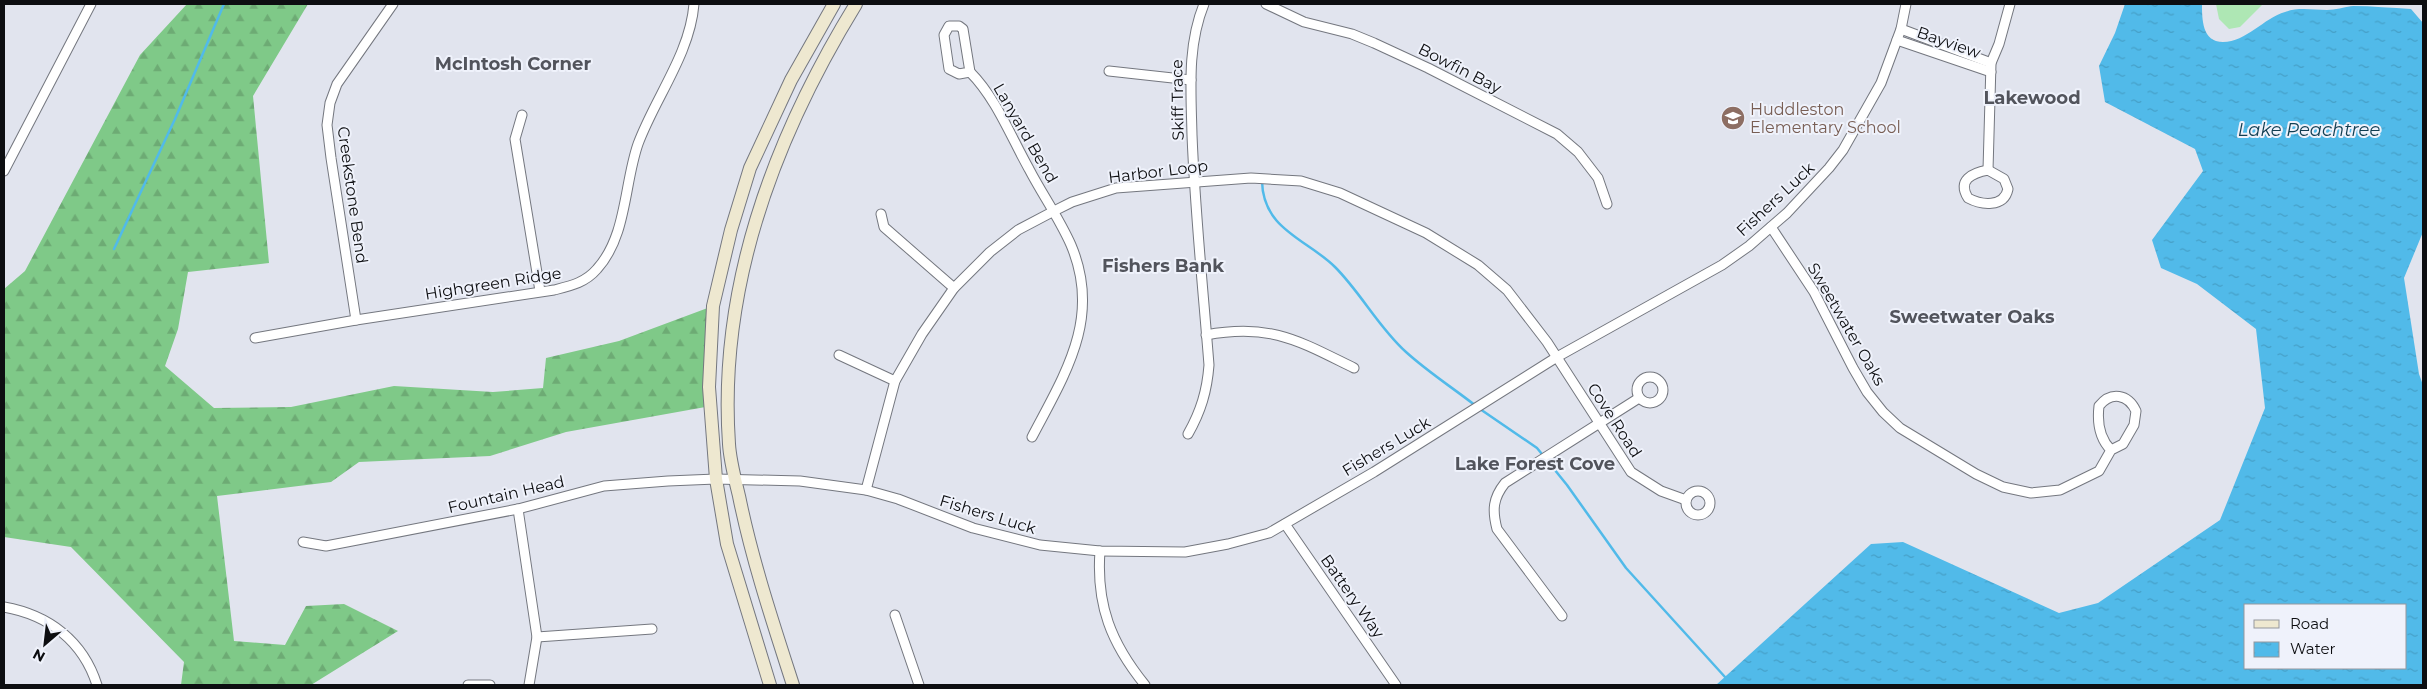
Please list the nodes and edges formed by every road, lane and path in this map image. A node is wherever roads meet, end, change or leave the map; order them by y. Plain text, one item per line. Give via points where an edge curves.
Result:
1 (91, 4) edge
2 (393, 4) edge
3 (694, 4) edge
4 (834, 4) edge
5 (856, 4) edge
6 (1204, 4) edge
7 (1266, 4) edge
8 (1906, 4) edge
9 (2010, 4) edge
10 (1901, 29) junction
11 (1897, 40) junction
12 (1991, 67) junction
13 (1109, 71) dead end
14 (970, 72) junction
15 (1191, 80) junction
16 (522, 115) dead end
17 (1988, 170) junction
18 (4, 171) edge
19 (1194, 181) junction
20 (1607, 204) dead end
21 (1054, 211) junction
22 (882, 214) dead end
23 (1771, 227) junction
24 (954, 288) junction
25 (540, 291) junction
26 (356, 320) junction
27 (1206, 335) junction
28 (255, 338) dead end
29 (839, 355) dead end
30 (1557, 357) junction
31 (1354, 368) dead end
32 (894, 381) junction
33 (1639, 398) dead end
34 (1599, 424) junction
35 (1188, 434) dead end
36 (1032, 437) dead end
37 (2112, 450) junction
38 (716, 479) junction
39 (735, 479) junction
40 (866, 490) junction
41 (1686, 500) dead end
42 (518, 509) junction
43 (1285, 524) junction
44 (303, 542) dead end
45 (1100, 551) junction
46 (4, 607) edge
47 (895, 615) dead end
48 (1562, 616) dead end
49 (652, 629) dead end
50 (537, 638) junction
51 (97, 685) edge
52 (468, 685) edge
53 (490, 685) edge
54 (530, 685) edge
55 (770, 685) edge
56 (793, 685) edge
57 (919, 685) edge
58 (1145, 685) edge
59 (1396, 685) edge

1 - 18 street
2 - 26 street, Creekstone Bend via 337,84 327,125
3 - 25 street, Highgreen Ridge via 687,36 638,144 610,251 597,270 577,285
4 - 38 main road via 791,80 750,168 712,306 709,387
5 - 39 main road via 790,124 767,183 742,271 728,386 729,445
6 - 15 street, Skiff Trace via 1196,23
7 - 20 street, Bowfin Bay via 1304,22 1374,43 1557,134 1578,152 1598,178
8 - 10 street, Fishers Luck
9 - 12 street
10 - 11 street, Fishers Luck
10 - 12 street, Bayview
11 - 12 street, Bayview
11 - 23 street, Fishers Luck via 1880,83 1843,150 1812,187
12 - 17 street
13 - 15 street
14 - 14 street via 959,74 949,69 944,35 949,26 959,26 966,35
14 - 21 street, Lanyard Bend via 988,96
15 - 19 street, Skiff Trace
16 - 25 street via 515,139
17 - 17 street via 1975,173 1965,181 1968,198 1986,204 2006,196 2008,189 2004,179
19 - 21 street, Harbor Loop via 1116,188
19 - 27 street, Skiff Trace
19 - 30 street, Harbor Loop via 1256,178 1301,181 1387,213 1458,250 1507,290
21 - 24 street, Harbor Loop via 1018,230 971,269
21 - 36 street, Lanyard Bend via 1081,274 1081,323 1072,360
22 - 24 street via 884,227
23 - 30 street, Fishers Luck via 1722,265
23 - 37 street, Sweetwater Oaks via 1814,292 1867,392 1882,412 1922,443 2003,487 2031,493 2060,490 2083,480 2098,471
24 - 32 street, Harbor Loop
25 - 26 street, Highgreen Ridge
26 - 28 street, Highgreen Ridge
27 - 31 street via 1248,331 1290,337
27 - 35 street, Skiff Trace via 1207,388 1199,414
29 - 32 street
30 - 34 street, Cove Road
30 - 43 street, Fishers Luck
32 - 40 street, Harbor Loop
33 - 34 street
34 - 41 street, Cove Road via 1631,472 1662,491
34 - 48 street via 1502,487 1494,501 1497,529
37 - 37 street, Sweetwater Oaks via 2123,444 2134,425 2136,411 2129,400 2122,397 2109,397 2099,406 2099,430 2105,444
38 - 39 street, Fishers Luck
38 - 42 street, Fountain Head via 604,486
38 - 55 main road via 726,544
39 - 40 street, Fishers Luck via 800,481
39 - 56 main road via 746,533
40 - 45 street, Fishers Luck via 1002,537 1040,545
42 - 44 street, Fountain Head via 326,546
42 - 50 street
43 - 45 street, Fishers Luck via 1269,533 1185,552
43 - 59 street, Battery Way
45 - 58 street via 1098,579 1107,624
46 - 51 street via 26,611 64,634 85,658
47 - 57 street
49 - 50 street
50 - 54 street
52 - 53 street

